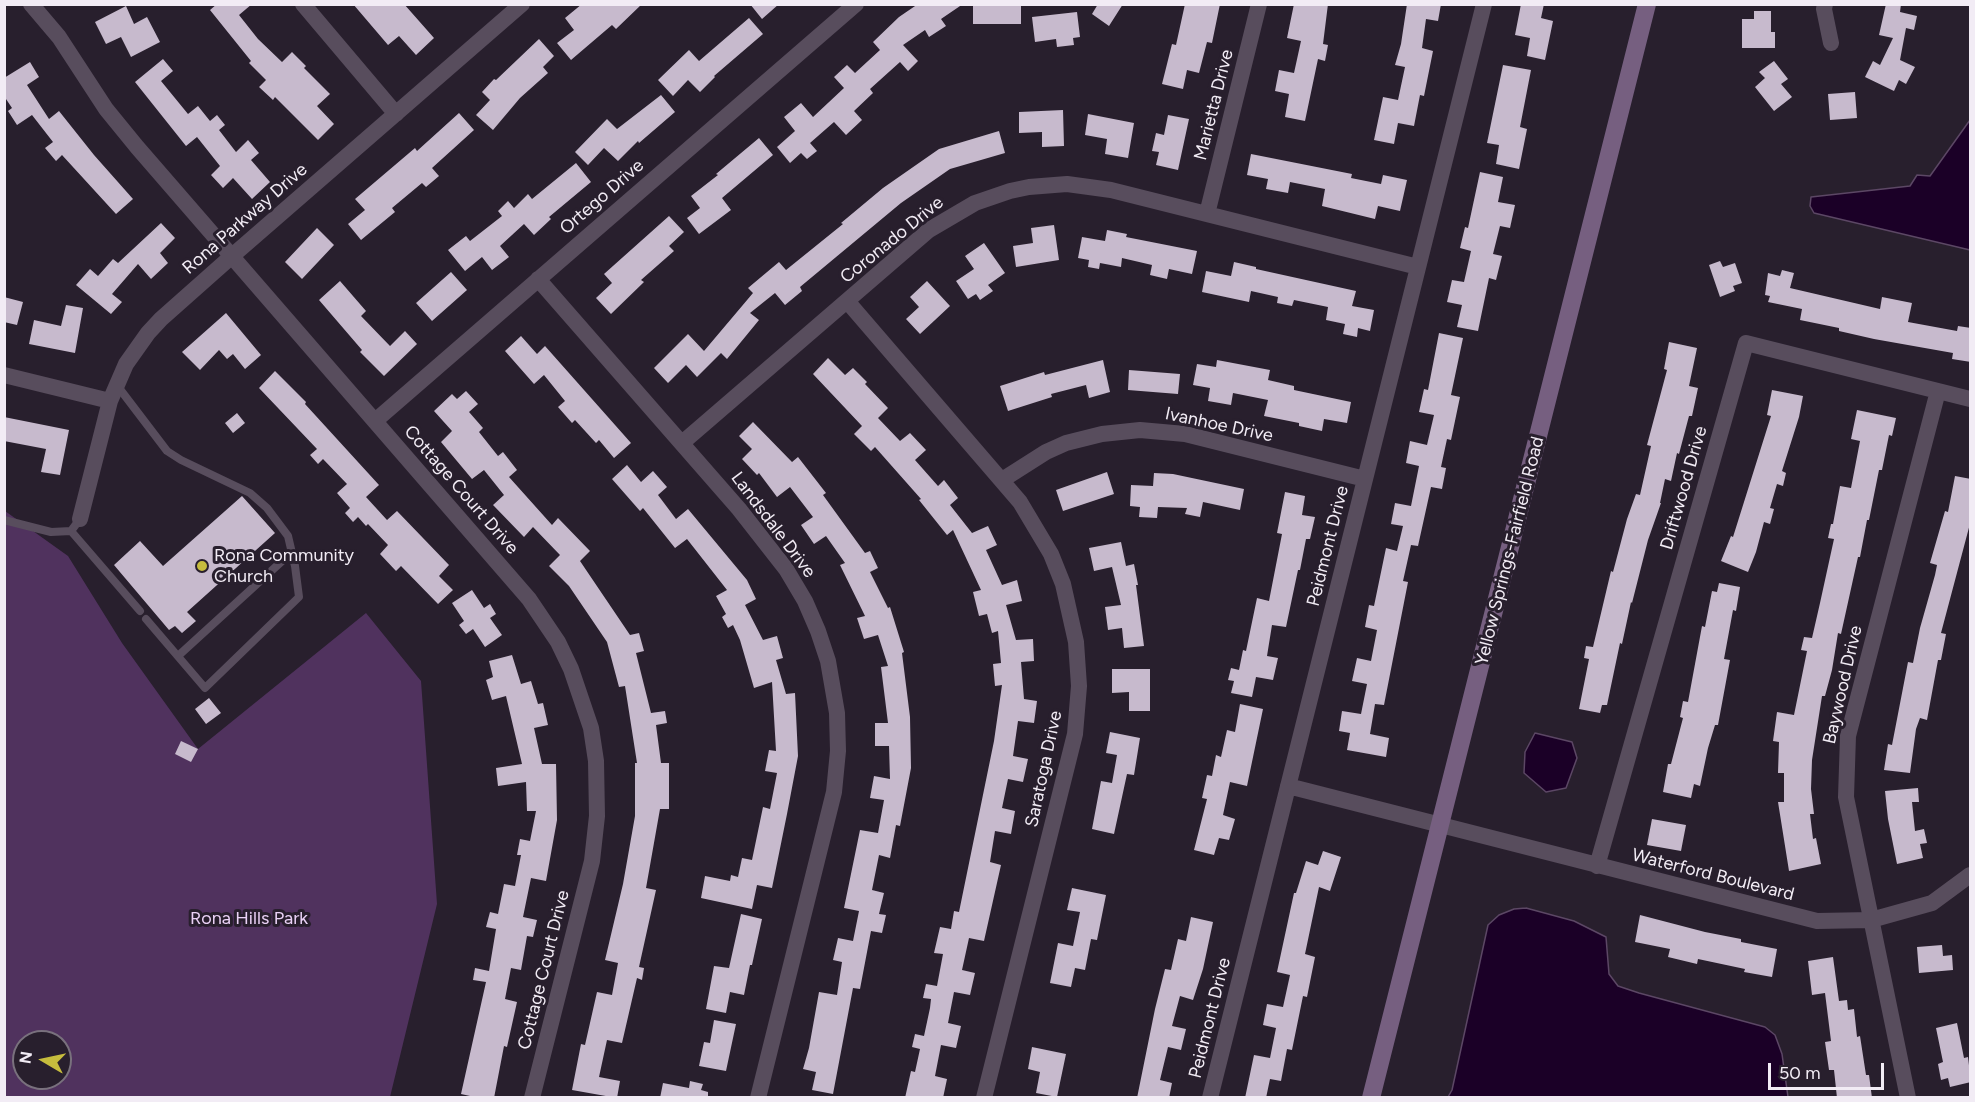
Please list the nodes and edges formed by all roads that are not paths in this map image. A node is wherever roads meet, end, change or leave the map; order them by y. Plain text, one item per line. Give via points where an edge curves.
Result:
1 (31, 4) edge
2 (303, 4) edge
3 (522, 4) edge
4 (856, 4) edge
5 (1259, 4) edge
6 (1484, 4) edge
7 (1647, 4) edge
8 (1825, 4) edge
9 (1831, 44) dead end
10 (396, 114) junction
11 (1207, 214) junction
12 (232, 256) junction
13 (1418, 267) junction
14 (538, 279) junction
15 (847, 301) junction
16 (4, 375) edge
17 (116, 384) junction
18 (1938, 391) junction
19 (1971, 399) edge
20 (110, 401) junction
21 (375, 421) junction
22 (682, 443) junction
23 (1365, 479) junction
24 (1002, 480) junction
25 (4, 520) edge
26 (75, 525) junction
27 (292, 552) junction
28 (178, 656) junction
29 (1288, 786) junction
30 (1440, 825) junction
31 (1597, 866) junction
32 (1971, 875) edge
33 (1871, 920) junction
34 (532, 1098) edge
35 (758, 1098) edge
36 (984, 1098) edge
37 (1210, 1098) edge
38 (1371, 1098) edge
39 (1908, 1098) edge

1 - 12 street, Cottage Court Drive via 60,37 106,109
2 - 10 street
3 - 10 street, Rona Parkway Drive
4 - 14 street, Ortego Drive
5 - 11 street, Marietta Drive
6 - 13 street, Peidmont Drive
7 - 30 main road, Yellow Springs-Fairfield Road
8 - 9 street
10 - 12 street, Rona Parkway Drive
11 - 13 street, Coronado Drive
11 - 15 street, Coronado Drive via 1089,186 1048,185 1010,191 975,203 942,221
12 - 17 street, Rona Parkway Drive via 148,333
12 - 21 street, Cottage Court Drive
13 - 23 street, Peidmont Drive
14 - 21 street, Ortego Drive
14 - 22 street, Landsdale Drive
15 - 22 street, Coronado Drive
15 - 24 street, Saratoga Drive
16 - 20 street
17 - 20 street, Rona Parkway Drive
17 - 27 lane via 168,451 250,493 267,508 288,536
18 - 19 street, Driftwood Drive
18 - 31 street, Driftwood Drive via 1746,343
18 - 33 street, Baywood Drive via 1848,736 1846,797
20 - 26 street, Rona Parkway Drive
21 - 34 street, Cottage Court Drive via 538,611 571,669 591,728 598,789 594,844
22 - 35 street, Landsdale Drive via 786,569 805,601 828,661 837,713 834,792
23 - 24 street, Ivanhoe Drive via 1185,434 1140,430 1066,443
23 - 29 street, Peidmont Drive
24 - 36 street, Saratoga Drive via 1038,530 1063,585 1076,642 1079,686 1075,734
25 - 26 lane via 51,532
26 - 28 lane
27 - 28 lane
27 - 28 lane via 299,597 205,688
29 - 30 street, Waterford Boulevard
29 - 37 street, Peidmont Drive
30 - 31 street, Waterford Boulevard
30 - 38 main road, Yellow Springs-Fairfield Road
31 - 33 street, Waterford Boulevard via 1817,921
32 - 33 street, Waterford Boulevard via 1932,903
33 - 39 street, Baywood Drive

